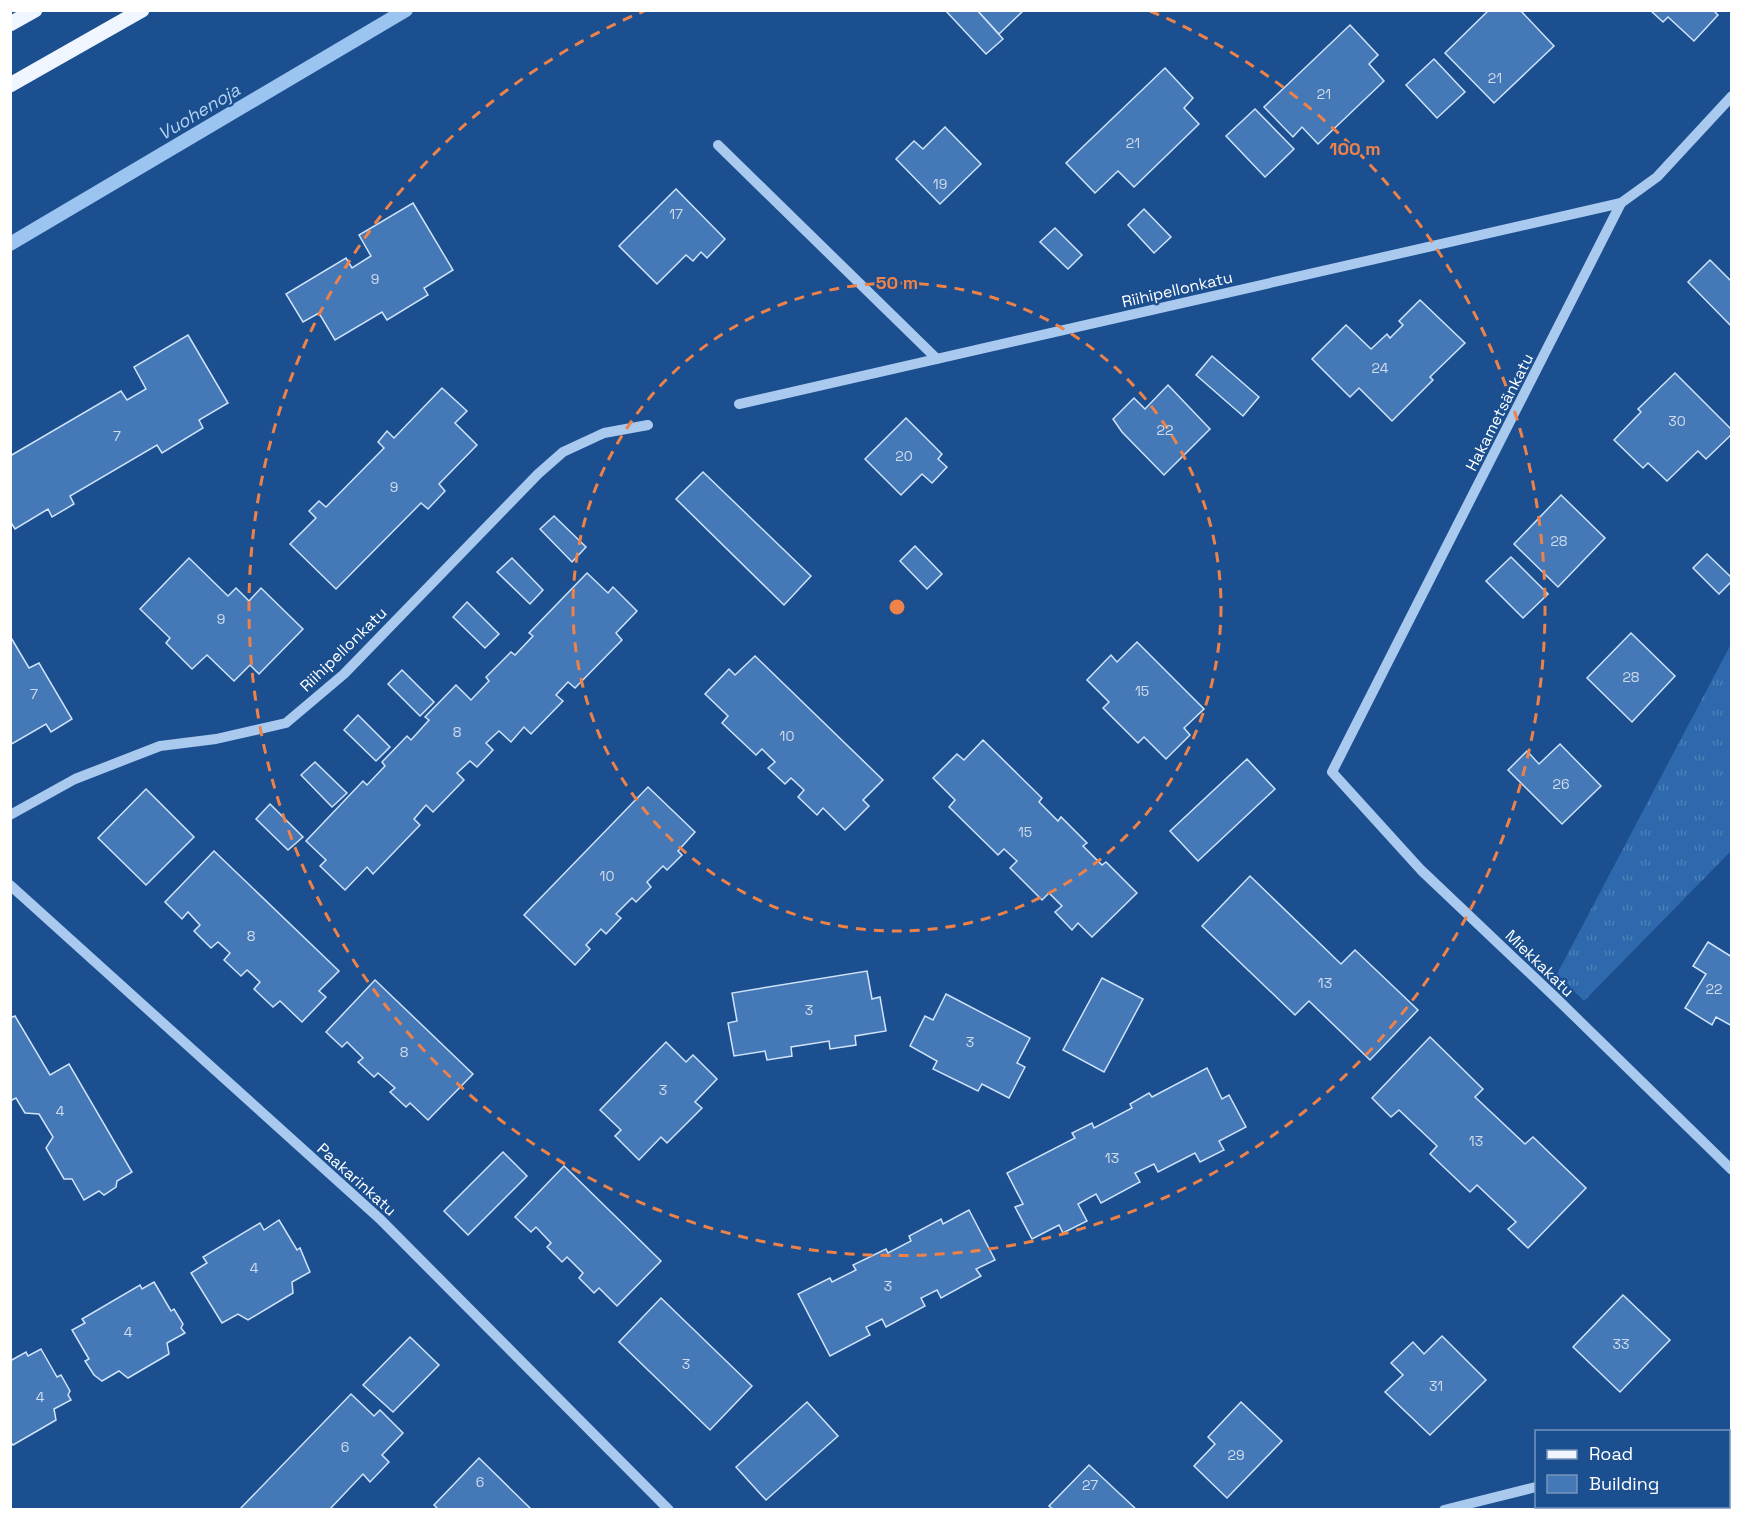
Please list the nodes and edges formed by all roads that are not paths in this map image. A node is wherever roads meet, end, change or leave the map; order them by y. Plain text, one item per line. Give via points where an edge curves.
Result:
1 (34, 10) edge
2 (142, 10) edge
3 (10, 24) edge
4 (10, 85) edge
5 (1731, 96) edge
6 (718, 145) dead end
7 (1621, 203) junction
8 (937, 358) junction
9 (739, 404) dead end
10 (648, 425) dead end
11 (1332, 772) joint
12 (10, 815) edge
13 (10, 885) edge
14 (1731, 1170) edge
15 (1535, 1487) edge
16 (669, 1509) edge
17 (1444, 1509) edge

1 - 3 main road
2 - 4 main road
5 - 7 street, Hakametsänkatu via 1657,177
6 - 8 street
7 - 8 street, Riihipellonkatu
7 - 11 street, Hakametsänkatu
8 - 9 street, Riihipellonkatu
10 - 12 street, Riihipellonkatu via 604,433 563,452 344,674 286,723 216,739 160,746 75,779
11 - 14 street, Miekkakatu via 1421,870
13 - 16 street, Paakarinkatu via 380,1220
15 - 17 street

